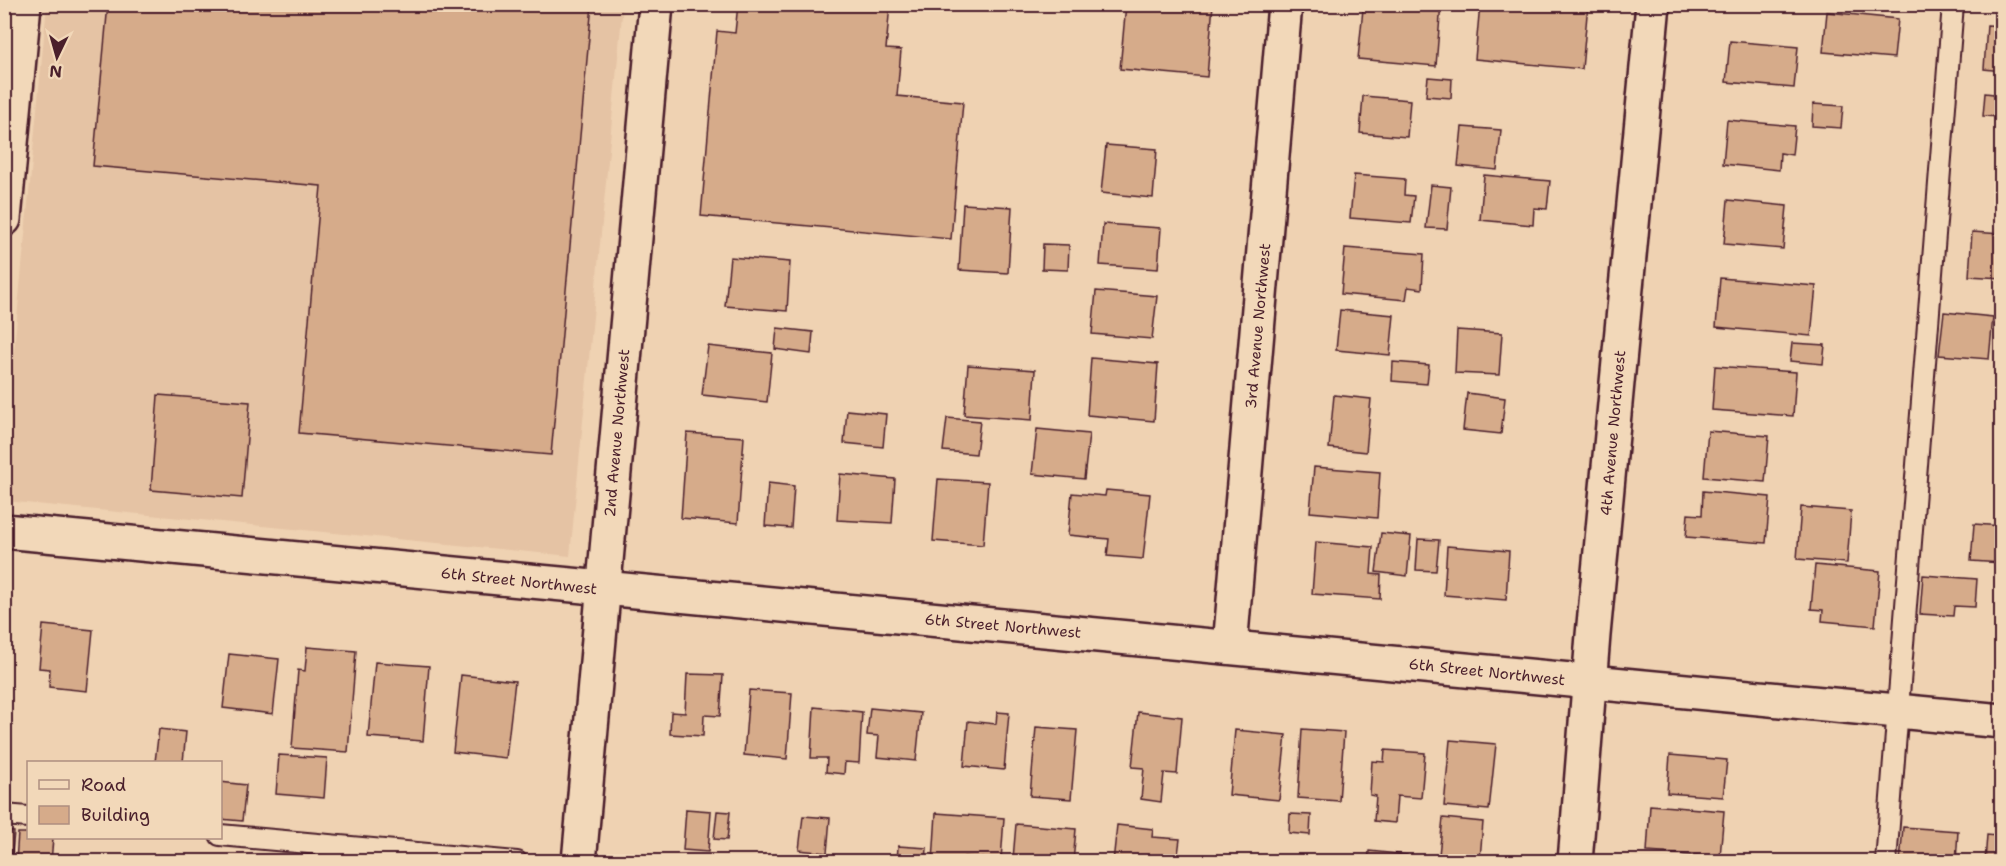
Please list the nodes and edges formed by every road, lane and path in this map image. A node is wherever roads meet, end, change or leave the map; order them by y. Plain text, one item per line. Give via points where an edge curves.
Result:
1 (24, 4) edge
2 (656, 4) edge
3 (1285, 4) edge
4 (1653, 4) edge
5 (1953, 4) edge
6 (4, 219) edge
7 (4, 531) edge
8 (603, 589) junction
9 (1230, 647) junction
10 (1589, 682) junction
11 (1898, 711) junction
12 (2001, 721) edge
13 (4, 815) edge
14 (27, 818) edge
15 (222, 835) edge
16 (517, 861) edge
17 (579, 861) edge
18 (1575, 861) edge
19 (1886, 861) edge

1 - 6 street
2 - 8 street, 2nd Avenue Northwest
3 - 9 street, 3rd Avenue Northwest
4 - 10 street, 4th Avenue Northwest
5 - 11 lane
7 - 8 street, 6th Street Northwest
8 - 9 street, 6th Street Northwest
8 - 17 street, 2nd Avenue Northwest
9 - 10 street, 6th Street Northwest
10 - 11 street, 6th Street Northwest
10 - 18 street, 4th Avenue Northwest
11 - 12 street, 6th Street Northwest
11 - 19 lane
13 - 14 lane
15 - 16 lane

